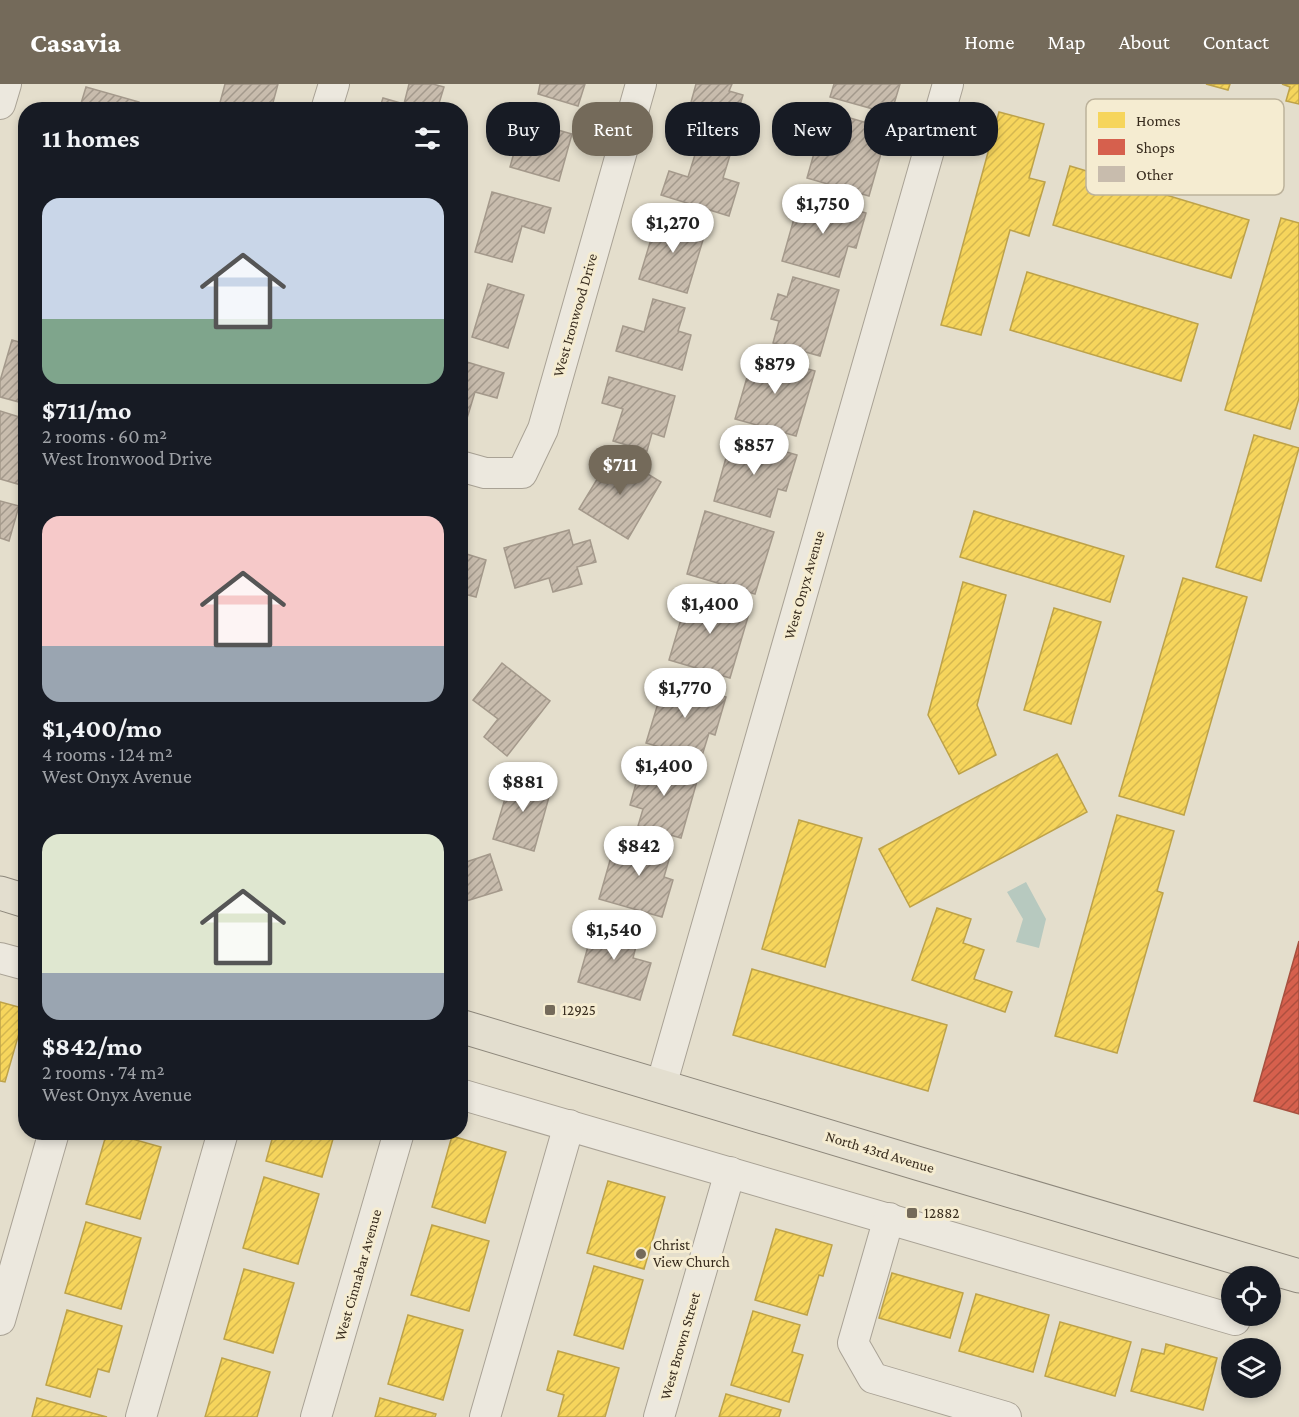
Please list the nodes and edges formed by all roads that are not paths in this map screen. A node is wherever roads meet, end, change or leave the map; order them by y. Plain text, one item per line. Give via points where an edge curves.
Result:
1 (6, 84) edge
2 (334, 84) edge
3 (641, 84) edge
4 (948, 84) edge
5 (328, 102) edge
6 (0, 104) edge
7 (468, 468) edge
8 (0, 893) edge
9 (18, 899) edge
10 (0, 958) edge
11 (18, 963) edge
12 (468, 1028) edge
13 (661, 1086) junction
14 (468, 1096) edge
15 (568, 1125) junction
16 (52, 1140) edge
17 (221, 1140) edge
18 (397, 1140) edge
19 (730, 1172) junction
20 (889, 1218) junction
21 (1299, 1276) edge
22 (1221, 1316) edge
23 (0, 1320) edge
24 (141, 1417) edge
25 (316, 1417) edge
26 (485, 1417) edge
27 (659, 1417) edge
28 (1006, 1417) edge

1 - 6 street
2 - 5 street
3 - 7 street, West Ironwood Drive via 543,429 522,473 485,473
4 - 13 street, West Onyx Avenue
8 - 9 main road
10 - 11 street
12 - 13 main road, North 43rd Avenue
13 - 21 main road, North 43rd Avenue
14 - 15 street
15 - 19 street
15 - 26 street
16 - 23 street
17 - 24 street
18 - 25 street, West Cinnabar Avenue
19 - 20 street
19 - 27 street, West Brown Street
20 - 22 street
20 - 28 street via 853,1343 873,1378

